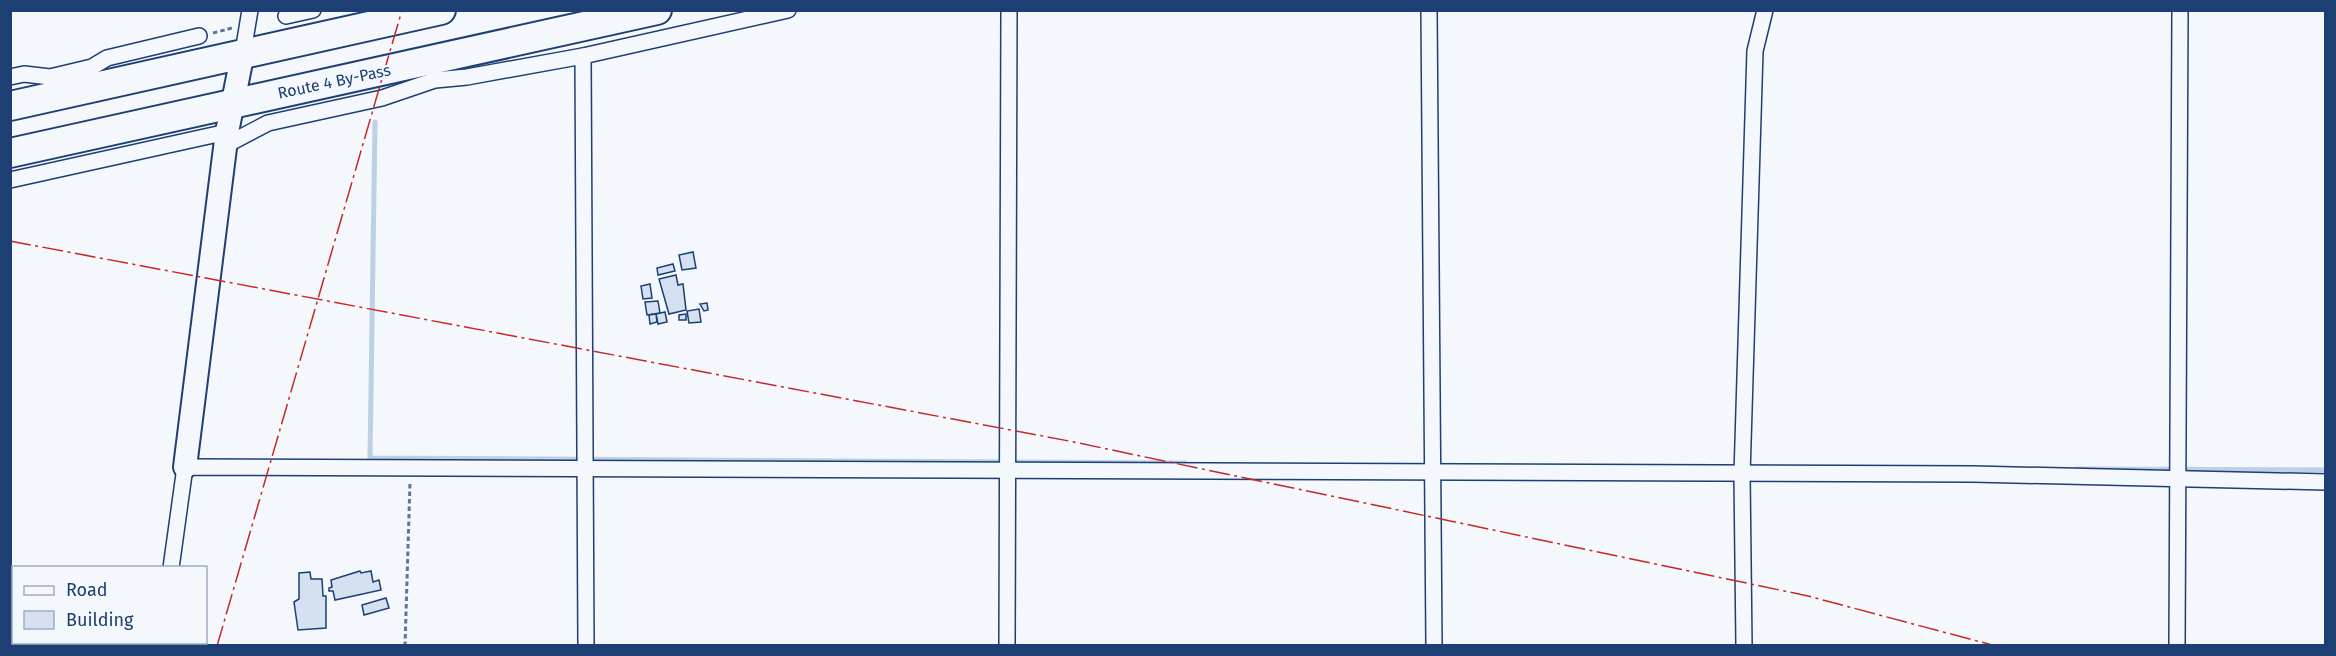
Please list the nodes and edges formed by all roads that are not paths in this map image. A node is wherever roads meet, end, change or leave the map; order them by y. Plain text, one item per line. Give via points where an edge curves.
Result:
1 (250, 10) edge
2 (313, 10) edge
3 (657, 10) edge
4 (788, 10) edge
5 (1009, 10) edge
6 (1429, 10) edge
7 (1765, 10) edge
8 (2180, 10) edge
9 (425, 12) edge
10 (286, 16) dead end
11 (199, 36) dead end
12 (243, 52) junction
13 (583, 56) junction
14 (433, 70) junction
15 (10, 77) edge
16 (76, 81) junction
17 (234, 103) junction
18 (10, 106) edge
19 (226, 139) junction
20 (10, 153) edge
21 (10, 180) edge
22 (185, 467) junction
23 (587, 470) junction
24 (1008, 471) junction
25 (1434, 474) junction
26 (1742, 475) junction
27 (2178, 477) junction
28 (2325, 482) edge
29 (171, 566) edge
30 (586, 645) edge
31 (1007, 645) edge
32 (1434, 645) edge
33 (1744, 645) edge
34 (2177, 645) edge

1 - 12 street
2 - 10 street
3 - 14 highway, Route 4 By-Pass
4 - 13 street
5 - 24 street
6 - 25 street
7 - 26 street via 1755,51
8 - 27 street
9 - 12 highway
11 - 16 street via 107,58
12 - 16 highway
12 - 17 street
13 - 14 street via 467,77
13 - 23 street
14 - 17 highway, Route 4 By-Pass
14 - 19 street via 382,98 268,123
15 - 16 street via 24,74
16 - 18 highway
17 - 19 street
17 - 20 highway, Route 4 By-Pass
19 - 21 street
19 - 22 street
22 - 23 street
22 - 29 street
23 - 24 street
23 - 30 street
24 - 25 street
24 - 31 street
25 - 26 street
25 - 32 street
26 - 27 street
26 - 33 street
27 - 28 street
27 - 34 street

